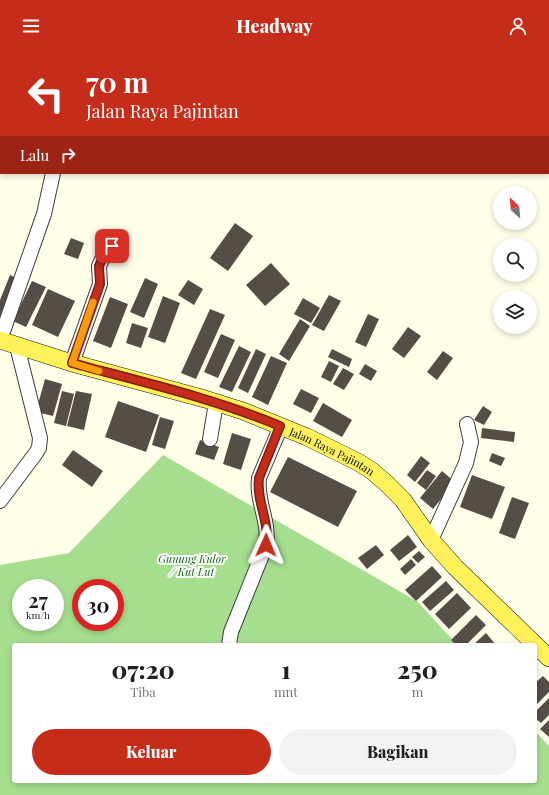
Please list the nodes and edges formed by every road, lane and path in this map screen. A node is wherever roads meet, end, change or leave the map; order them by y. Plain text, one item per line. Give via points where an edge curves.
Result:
1 (53, 174) edge
2 (112, 246) dead end
3 (0, 340) edge
4 (17, 346) junction
5 (72, 363) junction
6 (216, 402) junction
7 (467, 424) dead end
8 (280, 426) junction
9 (210, 439) dead end
10 (0, 501) edge
11 (431, 540) junction
12 (228, 643) edge
13 (533, 643) edge
14 (537, 647) edge
15 (549, 658) edge

1 - 3 street via 44,214
2 - 5 street via 99,266 100,284
3 - 4 main road, Jalan Raya Pajintan
4 - 5 main road, Jalan Raya Pajintan
4 - 10 street via 40,443 36,453
5 - 6 main road, Jalan Raya Pajintan
6 - 8 main road, Jalan Raya Pajintan
6 - 9 street
7 - 11 street via 471,442 466,463
8 - 11 main road, Jalan Raya Pajintan via 326,446 372,471 403,500
8 - 12 street via 258,484 268,534 266,545
11 - 13 main road, Jalan Raya Pajintan via 455,568
14 - 15 main road, Jalan Raya Pajintan

